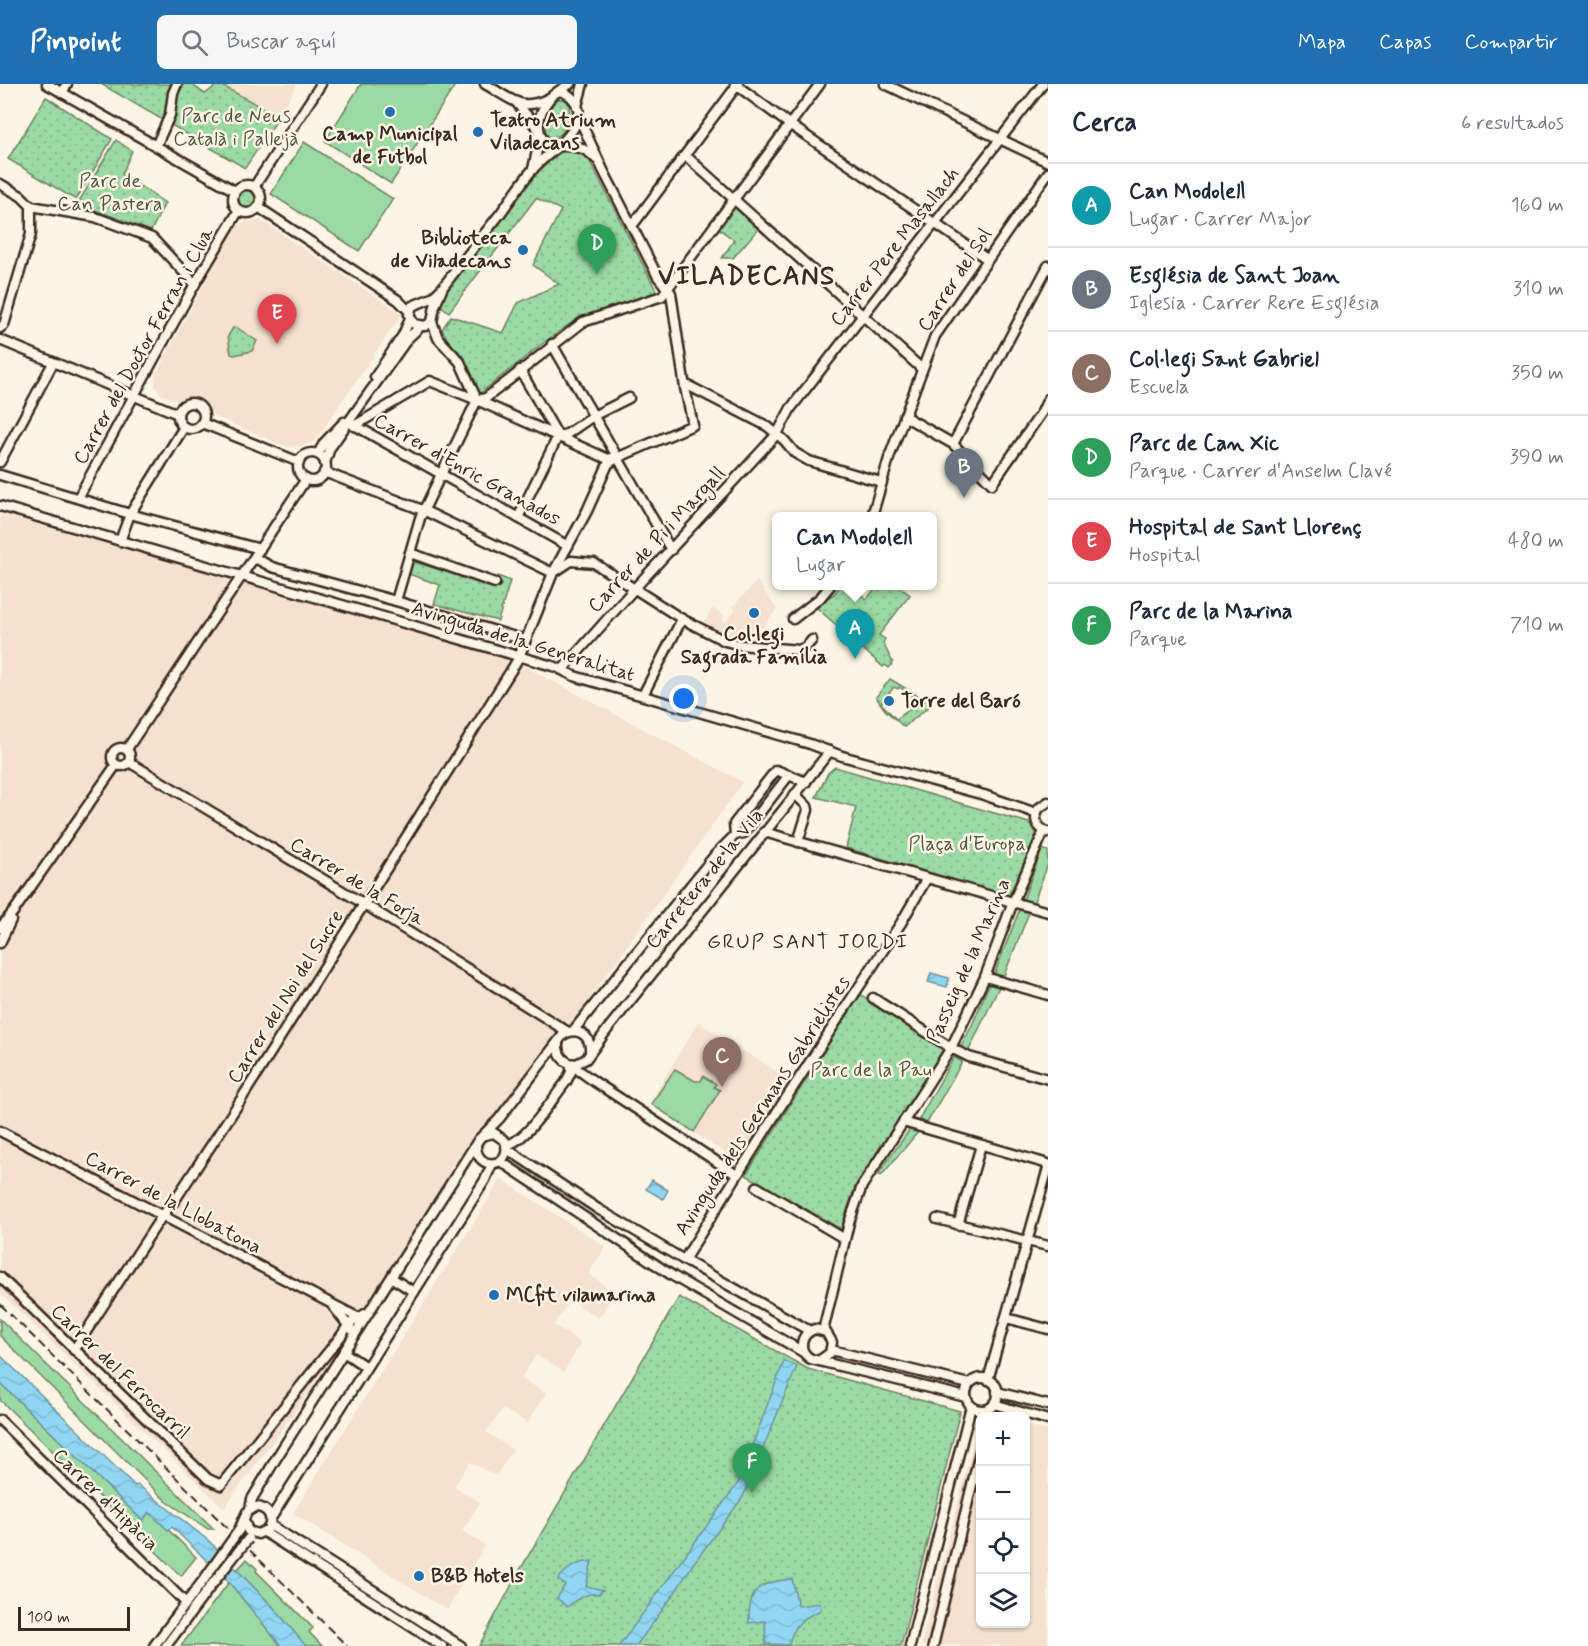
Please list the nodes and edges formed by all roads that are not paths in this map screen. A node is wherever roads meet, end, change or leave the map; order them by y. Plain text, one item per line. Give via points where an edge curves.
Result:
1 (46, 84) edge
2 (67, 84) edge
3 (177, 84) edge
4 (321, 84) edge
5 (485, 84) edge
6 (570, 84) edge
7 (583, 84) edge
8 (737, 84) edge
9 (820, 84) edge
10 (885, 84) edge
11 (1043, 84) edge
12 (557, 88) edge
13 (62, 93) junction
14 (551, 97) junction
15 (516, 102) junction
16 (578, 111) junction
17 (789, 124) junction
18 (539, 130) junction
19 (1000, 139) junction
20 (156, 146) junction
21 (556, 147) junction
22 (686, 156) junction
23 (1048, 162) edge
24 (533, 170) junction
25 (603, 170) junction
26 (1048, 173) edge
27 (0, 184) edge
28 (254, 187) junction
29 (235, 191) junction
30 (733, 198) junction
31 (31, 206) junction
32 (258, 207) junction
33 (239, 210) junction
34 (935, 222) junction
35 (632, 226) junction
36 (987, 259) junction
37 (1048, 266) edge
38 (195, 284) junction
39 (443, 287) junction
40 (668, 288) junction
41 (398, 300) junction
42 (419, 302) junction
43 (434, 312) junction
44 (410, 315) junction
45 (863, 315) junction
46 (432, 322) junction
47 (2, 327) edge
48 (421, 327) junction
49 (0, 340) edge
50 (11, 344) junction
51 (552, 344) junction
52 (53, 363) junction
53 (922, 369) junction
54 (520, 370) junction
55 (687, 387) junction
56 (135, 396) junction
57 (629, 398) dead end
58 (1048, 399) edge
59 (477, 400) junction
60 (1045, 413) edge
61 (178, 414) junction
62 (594, 416) junction
63 (904, 416) junction
64 (202, 423) junction
65 (352, 424) junction
66 (184, 427) junction
67 (777, 434) junction
68 (558, 436) junction
69 (953, 444) junction
70 (318, 454) junction
71 (619, 457) junction
72 (0, 462) edge
73 (299, 462) junction
74 (325, 468) junction
75 (441, 475) junction
76 (0, 476) edge
77 (306, 479) junction
78 (881, 482) junction
79 (78, 498) junction
80 (0, 506) edge
81 (425, 511) junction
82 (873, 512) edge
83 (130, 514) junction
84 (518, 518) junction
85 (120, 541) junction
86 (568, 546) junction
87 (260, 549) junction
88 (671, 550) junction
89 (410, 553) junction
90 (255, 558) junction
91 (552, 573) junction
92 (241, 576) junction
93 (495, 583) dead end
94 (634, 589) junction
95 (826, 590) edge
96 (396, 601) junction
97 (793, 619) dead end
98 (682, 620) junction
99 (525, 640) junction
100 (812, 640) dead end
101 (519, 657) junction
102 (563, 669) junction
103 (643, 695) junction
104 (127, 749) junction
105 (830, 751) junction
106 (129, 762) junction
107 (116, 765) junction
108 (789, 775) junction
109 (806, 782) junction
110 (795, 794) junction
111 (1048, 802) edge
112 (1036, 813) junction
113 (764, 832) junction
114 (1046, 832) edge
115 (735, 835) junction
116 (798, 842) junction
117 (927, 878) junction
118 (1013, 902) junction
119 (364, 904) junction
120 (14, 911) junction
121 (1048, 912) edge
122 (1, 927) edge
123 (0, 943) edge
124 (985, 977) junction
125 (1048, 995) edge
126 (873, 998) dead end
127 (607, 1030) junction
128 (571, 1031) junction
129 (586, 1036) junction
130 (558, 1042) junction
131 (951, 1048) junction
132 (590, 1051) junction
133 (572, 1064) junction
134 (1048, 1079) edge
135 (903, 1122) junction
136 (0, 1131) edge
137 (482, 1136) junction
138 (476, 1145) junction
139 (981, 1145) junction
140 (507, 1147) junction
141 (496, 1162) junction
142 (1048, 1166) edge
143 (737, 1175) junction
144 (757, 1187) dead end
145 (162, 1216) junction
146 (937, 1219) dead end
147 (958, 1225) junction
148 (845, 1239) junction
149 (1028, 1240) junction
150 (1048, 1246) edge
151 (684, 1260) junction
152 (0, 1277) edge
153 (392, 1278) junction
154 (414, 1292) junction
155 (330, 1304) junction
156 (368, 1313) junction
157 (358, 1318) junction
158 (1006, 1318) junction
159 (349, 1324) junction
160 (1048, 1329) edge
161 (810, 1331) junction
162 (823, 1331) junction
163 (354, 1334) junction
164 (74, 1350) junction
165 (831, 1350) junction
166 (803, 1352) junction
167 (345, 1353) junction
168 (820, 1360) junction
169 (366, 1367) junction
170 (988, 1380) junction
171 (969, 1384) junction
172 (998, 1392) junction
173 (966, 1397) junction
174 (1048, 1405) edge
175 (971, 1406) junction
176 (991, 1409) edge
177 (0, 1420) edge
178 (1048, 1420) edge
179 (977, 1466) edge
180 (250, 1509) junction
181 (244, 1520) junction
182 (268, 1525) junction
183 (251, 1536) junction
184 (209, 1580) junction
185 (186, 1603) junction
186 (154, 1646) edge
187 (166, 1646) edge
188 (442, 1646) edge
189 (461, 1646) edge
190 (910, 1646) edge
191 (933, 1646) edge

1 - 13 street
2 - 13 street
3 - 20 street via 170,115
4 - 28 street
5 - 15 street
6 - 12 street
7 - 16 street
8 - 17 street
8 - 22 street
9 - 17 street
10 - 19 street
11 - 19 street, Carrer Pere Masallach
12 - 14 street
12 - 16 street via 569,94
13 - 20 street
14 - 15 street via 526,106
14 - 18 street via 540,114
15 - 18 street
16 - 21 street via 569,135
16 - 25 street
17 - 30 street
17 - 34 street
18 - 21 street via 544,144
18 - 24 street
19 - 23 street
19 - 34 street, Carrer Pere Masallach
20 - 29 street
21 - 24 street
21 - 25 street via 589,151
22 - 30 street
22 - 35 street
24 - 39 street
25 - 35 street
26 - 36 street, Carrer del Sol
27 - 31 street
28 - 29 street via 244,185
28 - 32 street via 261,197
29 - 33 street via 233,202
30 - 40 street
30 - 45 street
31 - 38 street via 95,217 152,238
31 - 47 street via 30,234
32 - 33 street via 248,212
32 - 41 street
33 - 38 street, Carrer del Doctor Ferran i Clua
34 - 36 street
34 - 45 street, Carrer Pere Masallach
35 - 40 street via 658,277
36 - 53 street, Carrer del Sol via 935,336
37 - 69 street
38 - 56 street, Carrer del Doctor Ferran i Clua
39 - 42 street
39 - 43 street
40 - 51 street via 662,296 582,322
40 - 55 street
41 - 42 street
41 - 44 street
42 - 43 street via 431,305
42 - 44 street
43 - 46 street
44 - 48 street via 414,324
44 - 70 street via 380,370
45 - 53 street
45 - 67 street, Carrer Pere Masallach via 791,408
46 - 48 street
46 - 59 street via 438,338 460,362
47 - 50 street
48 - 65 street via 408,338
49 - 50 street
50 - 52 street
51 - 54 street
51 - 62 street
52 - 56 street
52 - 72 street
53 - 63 street, Carrer del Sol
54 - 59 street via 486,398
54 - 68 street
55 - 67 street
55 - 71 street via 693,425
56 - 61 street
56 - 79 street, Carrer del Doctor Ferran i Clua
57 - 62 street
58 - 60 street
59 - 65 street via 430,381
59 - 68 street
59 - 75 street
60 - 69 street via 992,484
61 - 64 street via 186,404 194,404 202,409
61 - 66 street
62 - 68 street
62 - 71 street
63 - 69 street
63 - 78 street, Carrer del Sol
64 - 66 street via 196,428
64 - 73 street
65 - 74 street via 330,448
65 - 75 street, Carrer d'Enric Granados
66 - 83 street
67 - 78 street via 809,461
67 - 88 street, Carrer de Pi i Margall
68 - 71 street via 608,459
68 - 84 street
70 - 73 street via 309,454
70 - 74 street
71 - 86 street, Carrer del Noi del Sucre via 608,464
71 - 88 street
73 - 77 street via 298,470
74 - 77 street via 314,480
74 - 81 street
75 - 81 street
75 - 84 street, Carrer d'Enric Granados
76 - 79 street
77 - 87 street
78 - 82 street, Carrer del Sol
79 - 83 street
80 - 85 street, Avinguda de la Generalitat
81 - 89 street
81 - 91 street
83 - 85 street
83 - 87 street
84 - 86 street, Carrer d'Enric Granados
85 - 92 street, Avinguda de la Generalitat
86 - 91 street, Carrer del Noi del Sucre
87 - 90 street
88 - 94 street, Carrer de Pi i Margall
89 - 93 street
89 - 96 street
90 - 92 street
90 - 96 street via 272,567
91 - 94 street via 571,561 589,562
91 - 99 street, Carrer del Noi del Sucre
92 - 101 street, Avinguda de la Generalitat
92 - 104 street
94 - 98 street
94 - 102 street, Carrer de Pi i Margall
95 - 97 street
96 - 99 street
98 - 100 street via 740,645 799,650
98 - 103 street
99 - 101 street, Carrer del Noi del Sucre
101 - 102 street, Avinguda de la Generalitat
101 - 119 street, Carrer del Noi del Sucre
102 - 103 street, Avinguda de la Generalitat via 574,676
103 - 105 street, Avinguda de la Generalitat
104 - 106 street
104 - 107 street via 113,751
105 - 109 street, Carretera de la Vila
105 - 112 street, Avinguda de la Generalitat
106 - 107 street
106 - 119 street, Carrer de la Forja
107 - 120 street
108 - 109 street
108 - 115 street, Carretera de la Vila via 744,833
108 - 115 street, Carretera de la Vila via 776,771 734,824
109 - 110 street, Carretera de la Vila
110 - 113 street, Carretera de la Vila
110 - 116 street via 808,810
111 - 112 street
112 - 114 street via 1037,823
113 - 116 street
113 - 127 street, Carretera de la Vila
114 - 118 street, Passeig de la Marina
115 - 128 street, Carretera de la Vila via 714,855
116 - 117 street
117 - 118 street
117 - 143 street, Avinguda dels Germans Gabrielistes
118 - 121 street
118 - 124 street, Passeig de la Marina
119 - 128 street, Carrer de la Forja
119 - 145 street, Carrer del Noi del Sucre via 235,1109
120 - 122 street
120 - 123 street
124 - 125 street
124 - 131 street, Passeig de la Marina
126 - 131 street
127 - 129 street
127 - 132 street, Carretera de la Vila
128 - 129 street
128 - 130 street
129 - 132 street
130 - 133 street via 560,1056
130 - 137 street
131 - 134 street via 969,1057
131 - 135 street, Passeig de la Marina
132 - 133 street via 584,1060
133 - 140 street via 560,1090 523,1135
133 - 143 street
135 - 139 street
135 - 148 street, Passeig de la Marina via 862,1186
136 - 145 street, Carrer de la Llobatona
137 - 138 street
137 - 140 street via 494,1133 502,1137
138 - 141 street via 480,1158
138 - 153 street
139 - 142 street
139 - 147 street
140 - 141 street via 505,1156
140 - 151 street via 598,1209
141 - 154 street
141 - 166 street via 673,1276
142 - 149 street
143 - 151 street, Avinguda dels Germans Gabrielistes
144 - 148 street
145 - 155 street, Carrer de la Llobatona
145 - 164 street, Carrer del Noi del Sucre
146 - 147 street
147 - 149 street
148 - 162 street, Passeig de la Marina
149 - 150 street
149 - 158 street
151 - 161 street
152 - 164 street, Carrer del Ferrocarril
153 - 154 street
153 - 156 street
154 - 169 street
155 - 157 street, Carrer de la Llobatona
155 - 159 street, Carrer de la Llobatona
156 - 157 street
156 - 163 street
157 - 159 street
158 - 160 street
158 - 170 street
159 - 163 street, Carrer de la Llobatona
159 - 164 street, Carrer del Ferrocarril via 221,1485 208,1479
161 - 162 street
161 - 166 street via 802,1340
162 - 165 street via 831,1339
163 - 167 street
165 - 168 street
165 - 171 street
166 - 168 street
167 - 169 street
167 - 180 street via 277,1457
168 - 173 street
169 - 182 street
170 - 171 street via 978,1379
170 - 172 street
171 - 173 street
172 - 174 street
172 - 176 street
173 - 175 street
175 - 176 street
175 - 190 street
176 - 178 street
177 - 185 street, Carrer d'Hipàcia
179 - 191 street
180 - 181 street
180 - 182 street via 267,1511
181 - 183 street
181 - 184 street, bridge
182 - 183 street
182 - 188 street
182 - 189 street
183 - 184 street, bridge
184 - 185 street
184 - 187 street
185 - 186 street

